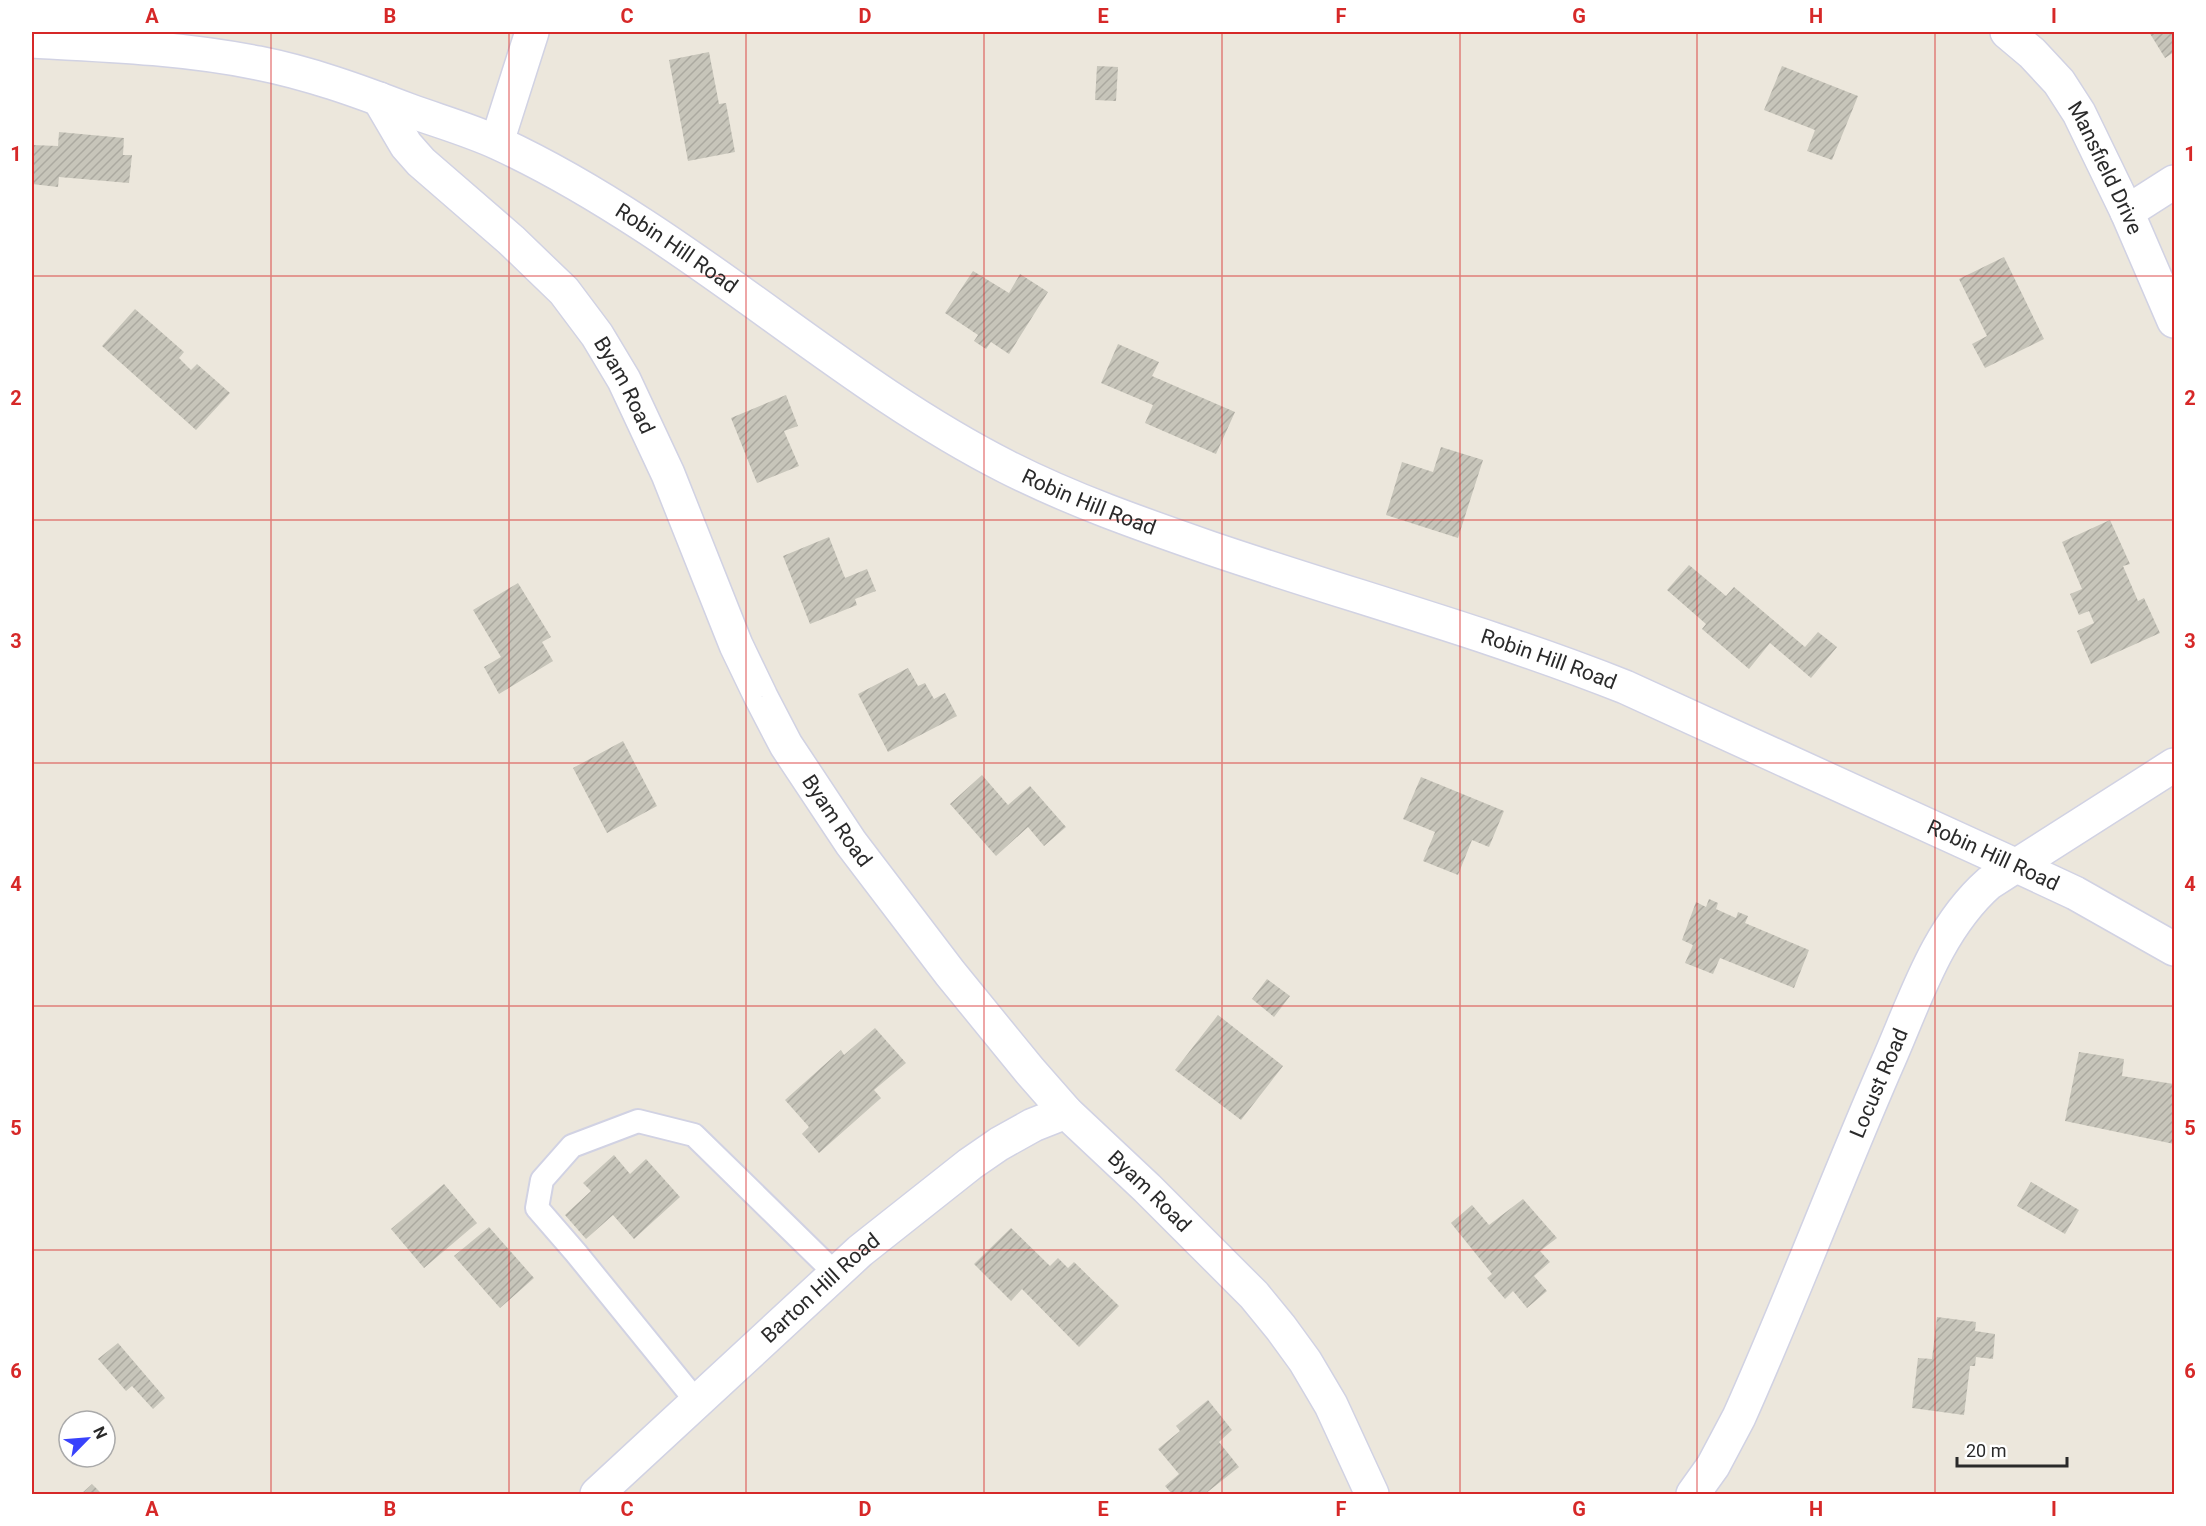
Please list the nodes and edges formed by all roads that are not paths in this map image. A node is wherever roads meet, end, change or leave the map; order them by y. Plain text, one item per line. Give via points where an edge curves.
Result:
1 (532, 32) edge
2 (2007, 32) edge
3 (32, 41) edge
4 (379, 99) junction
5 (497, 142) junction
6 (2175, 182) edge
7 (2127, 212) junction
8 (2175, 321) edge
9 (2175, 765) edge
10 (2018, 866) junction
11 (2175, 949) edge
12 (1066, 1112) junction
13 (835, 1273) junction
14 (697, 1402) junction
15 (597, 1494) edge
16 (1372, 1494) edge
17 (1693, 1494) edge

1 - 5 street
2 - 7 street, Mansfield Drive via 2059,82 2079,113
3 - 4 street, Robin Hill Road via 209,55 304,75
4 - 5 street, Robin Hill Road
4 - 12 street, Byam Road via 406,146 564,291 597,335 651,436 736,645 786,745 901,911
5 - 10 street, Robin Hill Road via 645,226 907,409 1011,470 1140,524 1572,666 1693,716
6 - 7 street
7 - 8 street, Mansfield Drive
9 - 10 street, Locust Road
10 - 11 street, Robin Hill Road
10 - 17 street, Locust Road via 1971,899 1938,947 1748,1398 1713,1466
12 - 13 street, Barton Hill Road via 1033,1125 970,1164
12 - 16 street, Byam Road via 1184,1224 1281,1328 1331,1406
13 - 14 street, Barton Hill Road
13 - 14 lane via 694,1135 638,1121 572,1146 542,1180 537,1208
14 - 15 street, Barton Hill Road

